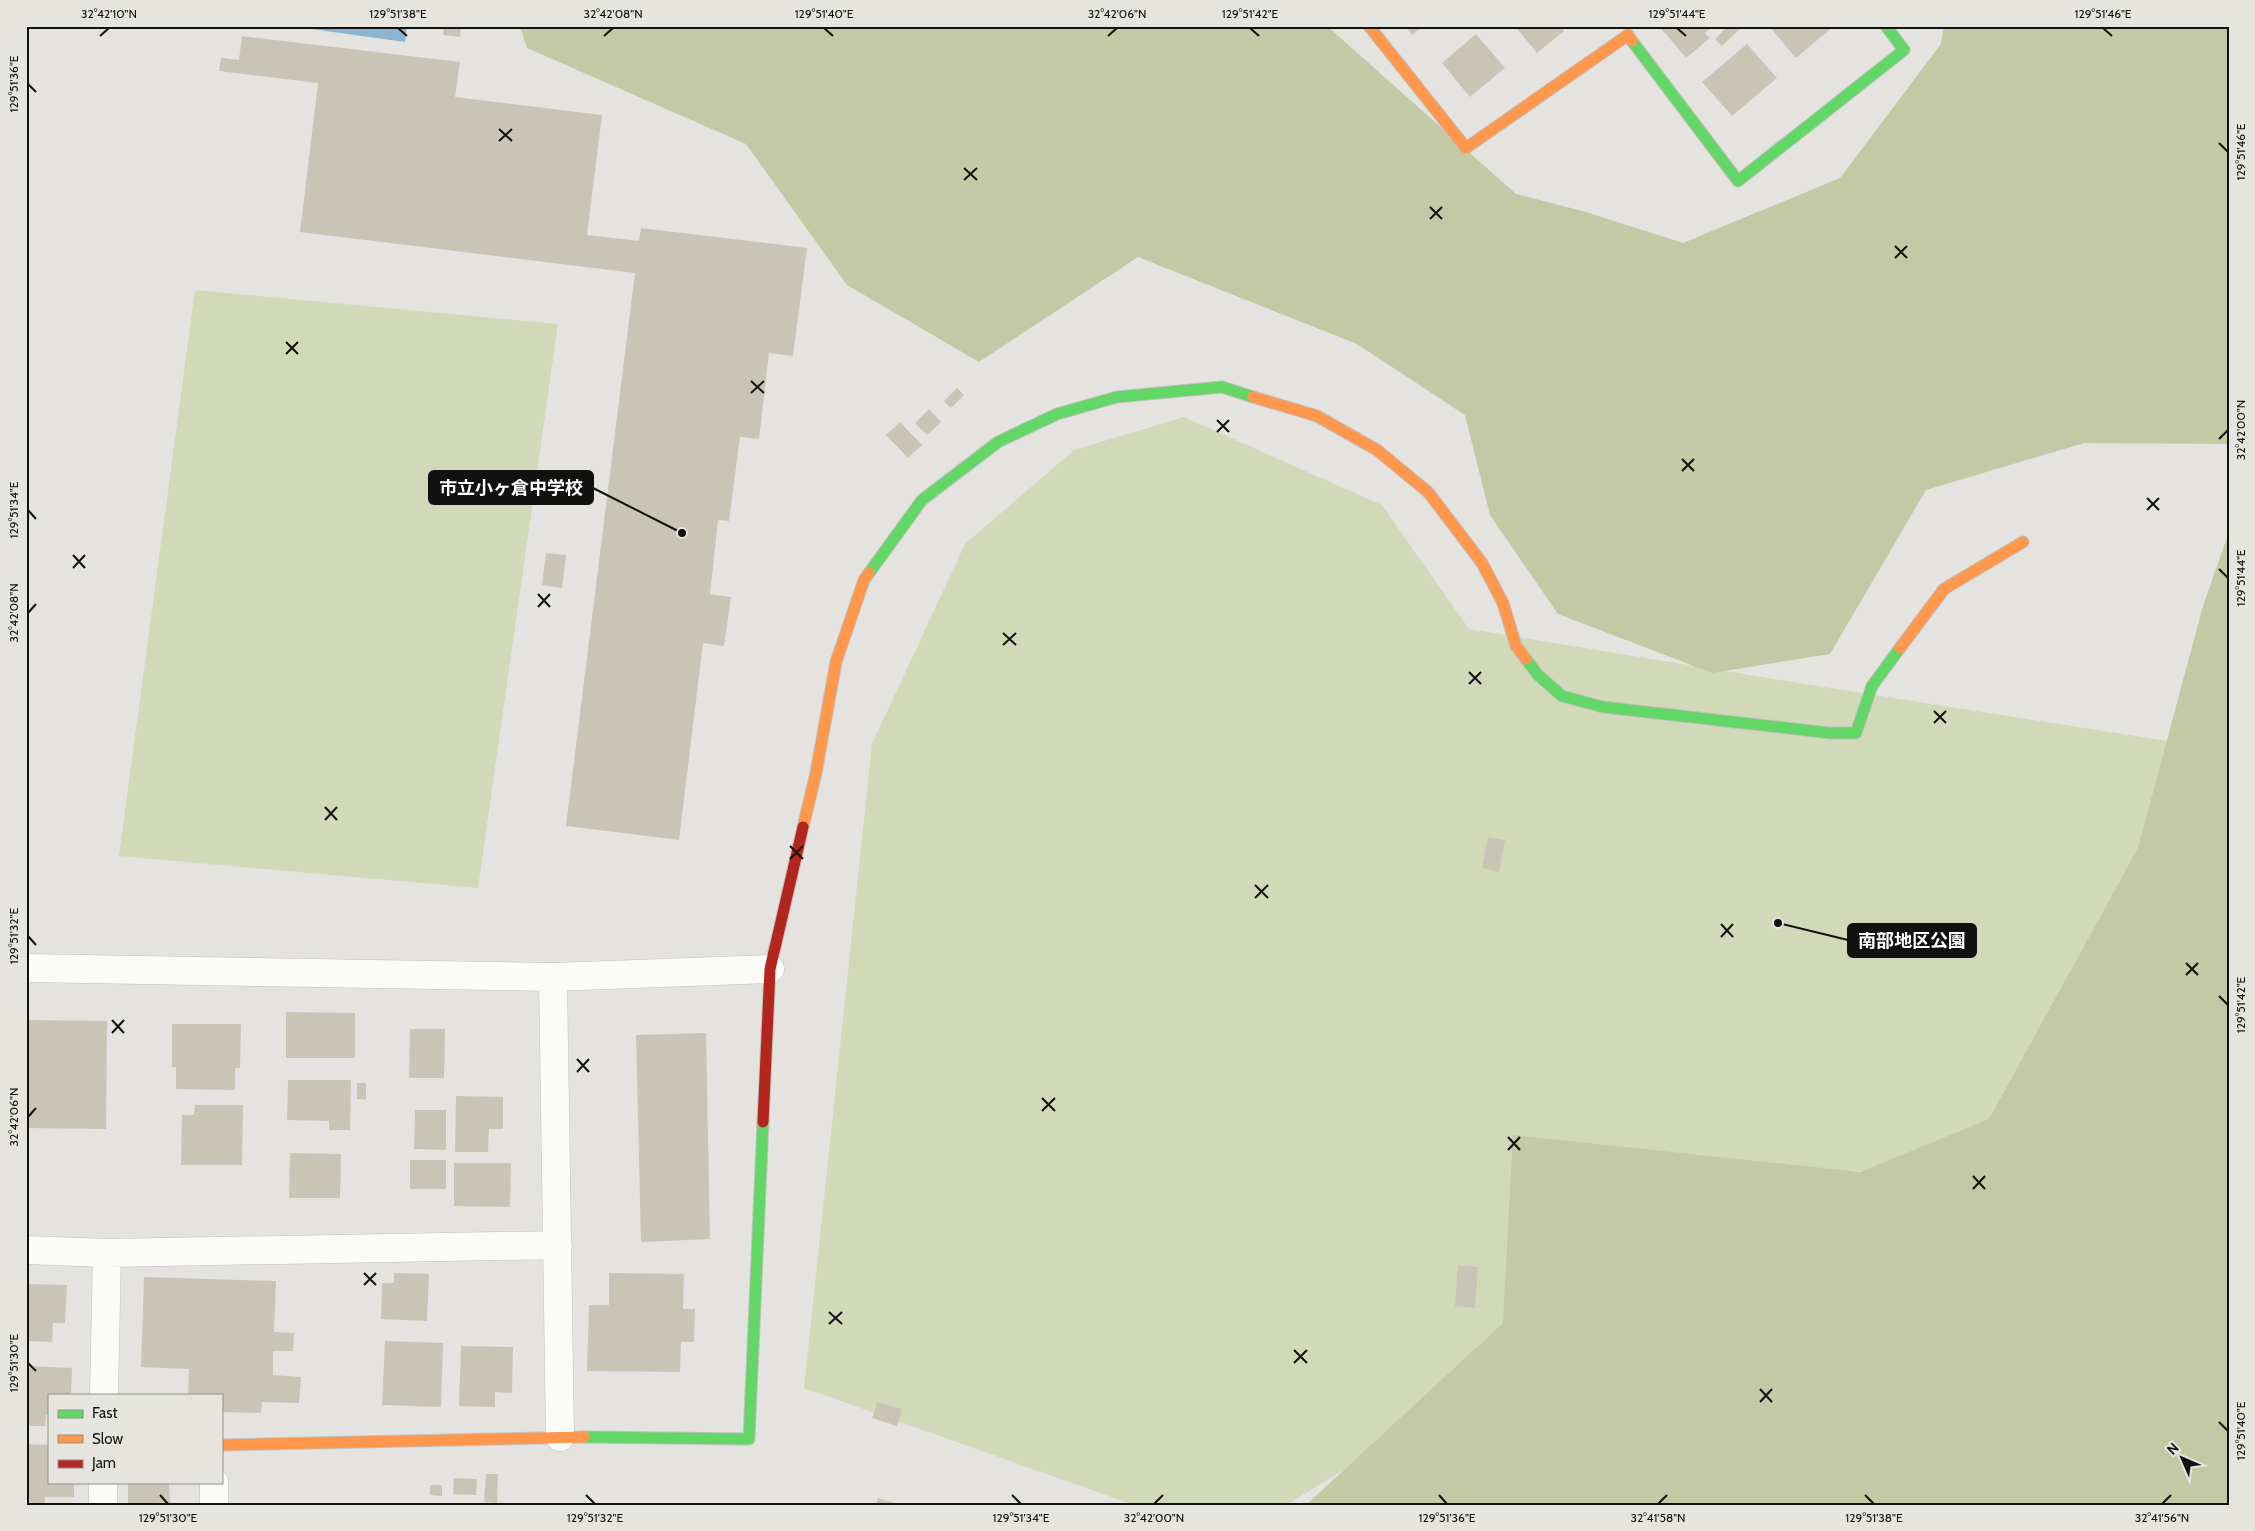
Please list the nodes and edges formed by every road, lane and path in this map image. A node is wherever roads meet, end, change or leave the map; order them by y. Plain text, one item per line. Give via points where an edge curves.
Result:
1 (1369, 26) edge
2 (1886, 26) edge
3 (1625, 30) edge
4 (2023, 542) dead end
5 (26, 968) edge
6 (770, 969) junction
7 (553, 977) junction
8 (558, 1245) junction
9 (26, 1250) edge
10 (107, 1253) junction
11 (104, 1394) edge
12 (560, 1437) junction
13 (222, 1445) edge
14 (103, 1484) edge
15 (214, 1484) edge
16 (103, 1505) edge
17 (214, 1505) edge

1 - 3 street via 1466,148
2 - 3 street via 1904,50 1738,181
4 - 6 street via 1944,589 1872,686 1856,733 1830,733 1603,707 1562,696 1538,675 1516,646 1503,603 1482,563 1428,492 1376,450 1318,416 1222,388 1117,398 1058,414 998,442 922,500 864,580 836,662 816,774
5 - 7 street
6 - 7 street
6 - 12 street via 750,1439
7 - 8 street
8 - 10 street
8 - 12 street
9 - 10 street
10 - 11 street
12 - 13 street
14 - 16 street
15 - 17 street

